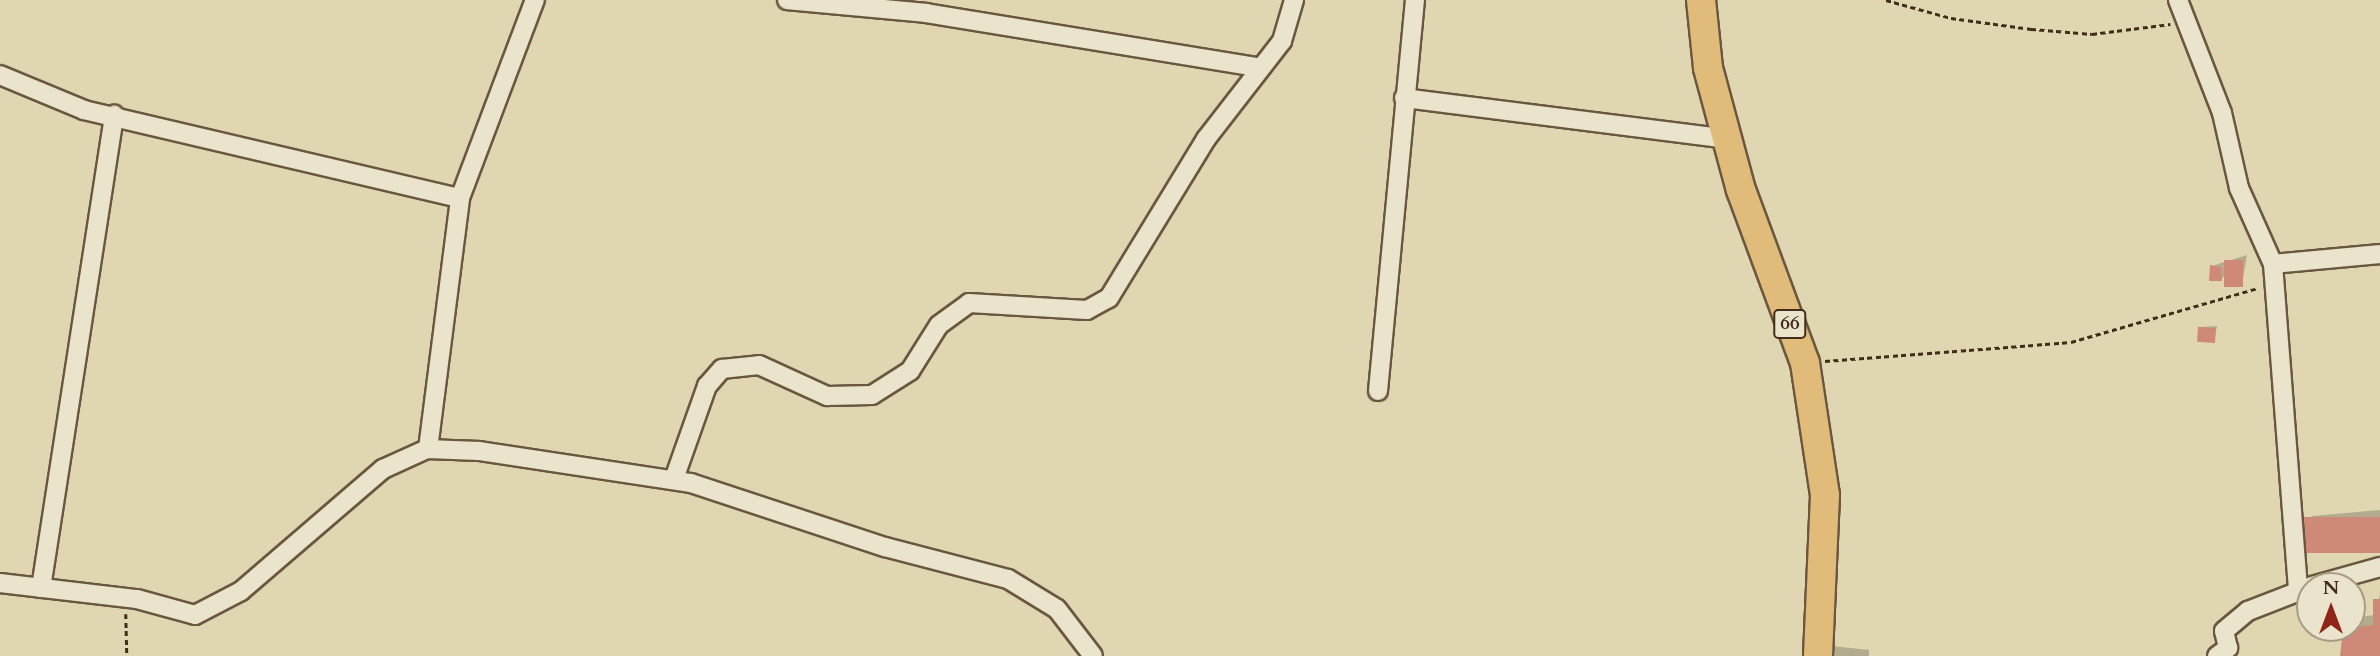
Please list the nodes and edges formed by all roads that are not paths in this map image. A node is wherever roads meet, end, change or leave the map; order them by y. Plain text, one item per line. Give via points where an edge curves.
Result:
1 (535, 0) edge
2 (788, 0) edge
3 (1294, 0) edge
4 (1415, 0) edge
5 (1701, 0) edge
6 (2178, 0) edge
7 (1261, 68) junction
8 (0, 75) edge
9 (1404, 98) junction
10 (114, 115) junction
11 (1727, 139) junction
12 (460, 198) junction
13 (2380, 254) edge
14 (2273, 264) junction
15 (1378, 391) dead end
16 (428, 449) junction
17 (674, 480) junction
18 (2380, 567) edge
19 (2305, 572) edge
20 (2363, 572) edge
21 (0, 583) edge
22 (41, 588) junction
23 (2296, 593) edge
24 (1093, 656) edge
25 (1818, 656) edge
26 (2217, 656) edge

1 - 12 street
2 - 7 street via 926,13
3 - 7 street via 1282,41
4 - 9 street
5 - 11 main road, 66 via 1708,68
6 - 14 street via 2222,113 2239,188
7 - 17 street via 1206,139 1109,298 1087,310 968,303 939,325 910,371 873,394 827,396 759,365 722,369 707,386
8 - 10 street
9 - 11 street
9 - 15 street
10 - 12 street
10 - 22 street
11 - 25 main road, 66 via 1805,363 1825,495
12 - 16 street
13 - 14 street
14 - 19 street
16 - 17 street via 591,464
16 - 22 street via 383,469 241,591 195,615 125,597
17 - 24 street via 1008,579 1057,609
18 - 20 street
21 - 22 street
23 - 26 street via 2232,624 2224,631 2228,648

